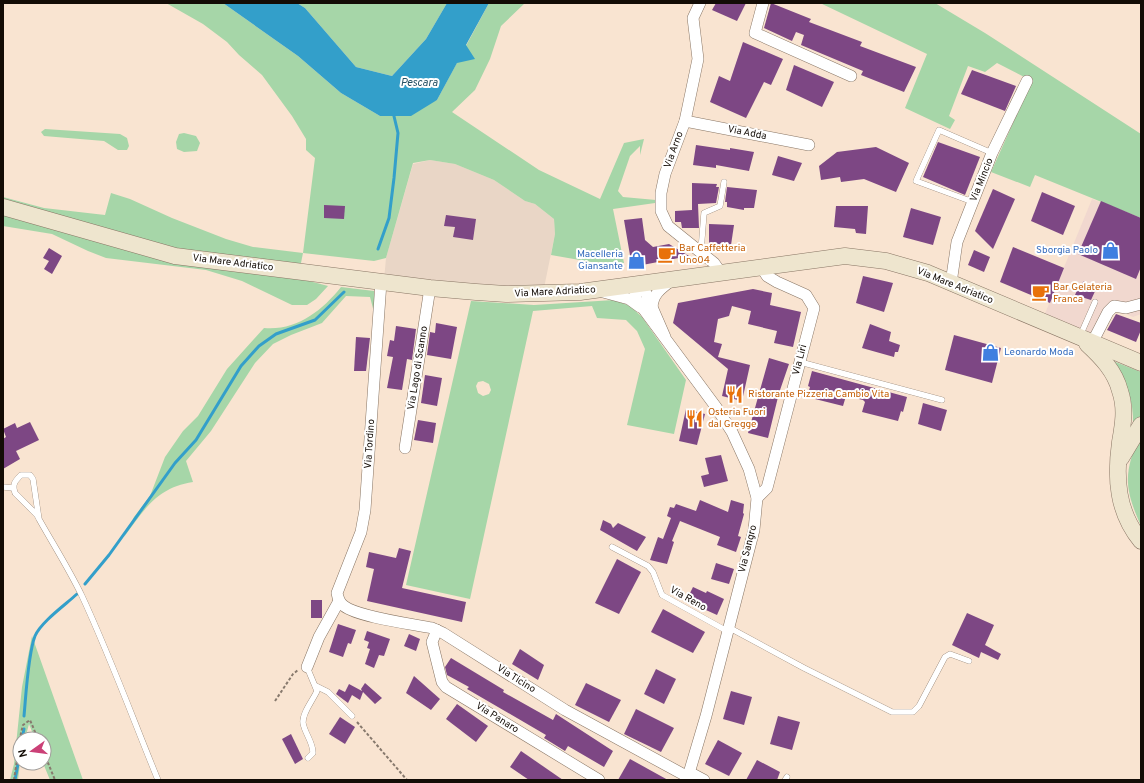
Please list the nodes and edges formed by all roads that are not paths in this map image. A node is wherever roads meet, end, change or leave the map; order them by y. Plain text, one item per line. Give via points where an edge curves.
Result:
1 (700, 3) edge
2 (763, 3) edge
3 (851, 76) dead end
4 (1027, 81) dead end
5 (685, 121) junction
6 (809, 145) dead end
7 (992, 153) junction
8 (724, 182) dead end
9 (973, 202) junction
10 (3, 207) edge
11 (701, 251) junction
12 (761, 267) junction
13 (721, 273) junction
14 (672, 280) junction
15 (381, 282) junction
16 (951, 283) junction
17 (634, 285) junction
18 (430, 288) junction
19 (596, 290) junction
20 (1095, 302) dead end
21 (1141, 304) edge
22 (648, 308) junction
23 (1086, 340) junction
24 (800, 362) junction
25 (1141, 363) edge
26 (942, 400) dead end
27 (1141, 425) edge
28 (405, 448) dead end
29 (1119, 463) junction
30 (3, 487) edge
31 (13, 488) junction
32 (756, 498) junction
33 (39, 518) junction
34 (1141, 541) edge
35 (612, 547) dead end
36 (339, 601) junction
37 (728, 629) junction
38 (437, 630) junction
39 (969, 661) dead end
40 (307, 667) joint
41 (316, 686) junction
42 (352, 716) road end
43 (308, 758) dead end
44 (688, 776) edge
45 (158, 780) edge
46 (599, 780) edge
47 (704, 780) edge

1 - 5 street, Via Arno via 693,18 698,59
2 - 3 street via 755,33
4 - 7 street, Via Mincio
5 - 6 street, Via Adda
5 - 11 street, Via Arno via 665,174 661,211 668,226
7 - 9 street, Via Mincio
7 - 9 lane via 939,130 916,181
8 - 11 lane via 720,206 704,213
9 - 16 street, Via Mincio via 957,242
10 - 15 main road, Via Mare Adriatico via 175,256
11 - 13 street, Via Arno
12 - 13 main road, Via Mare Adriatico
12 - 16 main road, Via Mare Adriatico via 845,256 886,261 928,273
12 - 24 street, Via Liri via 767,276 806,294 814,308
13 - 14 main road, Via Mare Adriatico
14 - 17 main road, Via Mare Adriatico
14 - 22 street via 660,289
15 - 18 main road, Via Mare Adriatico
15 - 36 street, Via Tordino via 366,510 361,532 337,593
16 - 23 main road, Via Mare Adriatico
17 - 19 main road, Via Mare Adriatico
17 - 22 street, Via Sangro via 636,299
18 - 19 main road, Via Mare Adriatico via 506,294
18 - 28 street, Via Lago di Scanno
19 - 22 street, Via Sangro via 629,299
20 - 23 lane
21 - 23 street via 1126,308 1114,306
22 - 32 street, Via Sangro via 665,337 732,432 749,469
23 - 25 main road, Via Mare Adriatico
23 - 29 main road via 1103,360 1121,392 1124,424
24 - 26 lane
24 - 32 street, Via Liri via 767,488
27 - 29 main road
29 - 34 main road via 1117,481 1124,514
30 - 31 lane
31 - 33 lane
31 - 33 lane via 21,475 30,475 34,484
32 - 37 street, Via Sangro via 754,530
33 - 45 lane via 81,595 103,643
35 - 37 lane, Via Reno via 648,566 662,595
36 - 38 street, Via Ticino via 342,606 360,613
36 - 40 street via 319,637
37 - 39 lane, Via Reno via 892,712 913,712 919,706 945,657 950,654
37 - 44 street, Via Sangro
38 - 44 street, Via Ticino via 565,710
38 - 46 street, Via Panaro via 432,642 442,682 446,687
40 - 41 lane
41 - 42 lane via 328,692
41 - 43 lane via 317,691 303,723 313,746 313,753
44 - 47 street, Via Ticino

